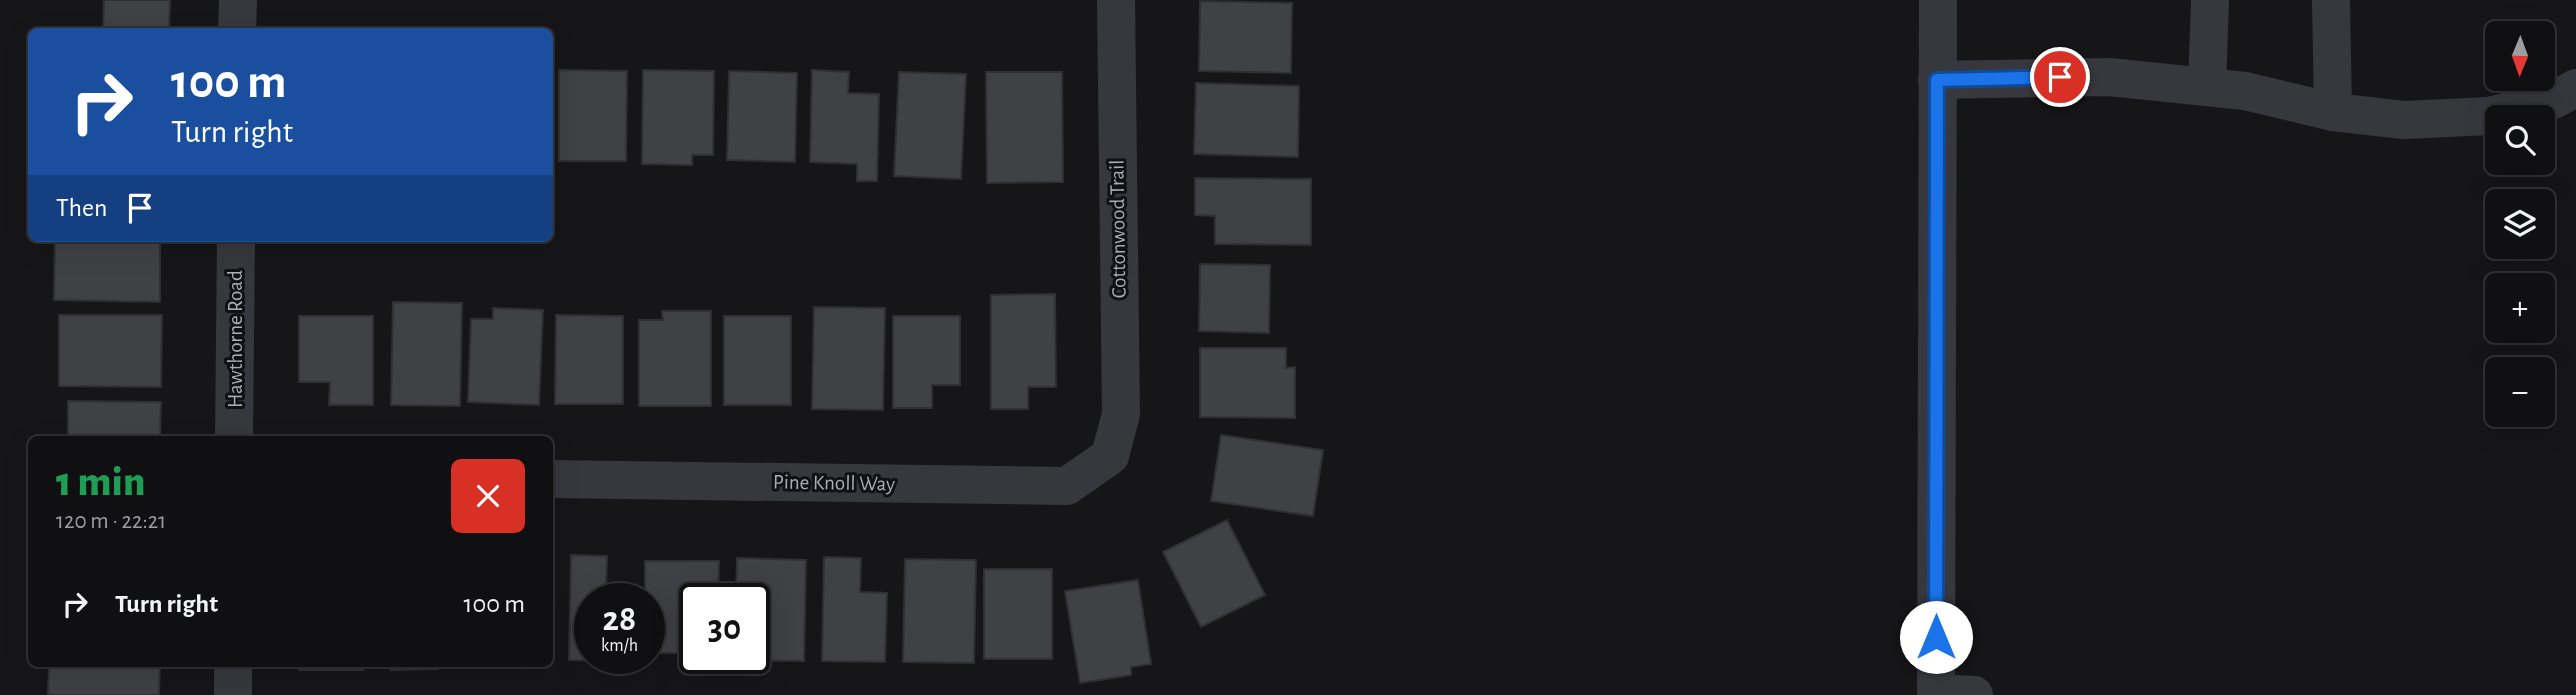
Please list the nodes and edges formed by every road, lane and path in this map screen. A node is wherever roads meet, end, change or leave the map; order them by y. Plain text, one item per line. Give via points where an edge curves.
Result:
1 (237, 0) edge
2 (1115, 0) edge
3 (1938, 0) edge
4 (2210, 0) edge
5 (2331, 0) edge
6 (237, 28) edge
7 (1937, 80) junction
8 (2207, 88) junction
9 (2576, 88) edge
10 (2333, 112) junction
11 (236, 242) edge
12 (234, 436) edge
13 (1110, 456) joint
14 (553, 479) edge
15 (233, 667) edge
16 (1936, 694) edge
17 (233, 695) edge
18 (1974, 695) edge

1 - 6 street
2 - 13 street, Cottonwood Trail via 1121,414
3 - 7 street
4 - 8 street
5 - 10 street
7 - 8 street via 2109,76
7 - 16 street
8 - 10 street via 2245,90
9 - 10 street via 2553,100 2489,116 2404,120
11 - 12 street, Hawthorne Road
13 - 14 street, Pine Knoll Way via 1067,486
15 - 17 street
16 - 18 street

